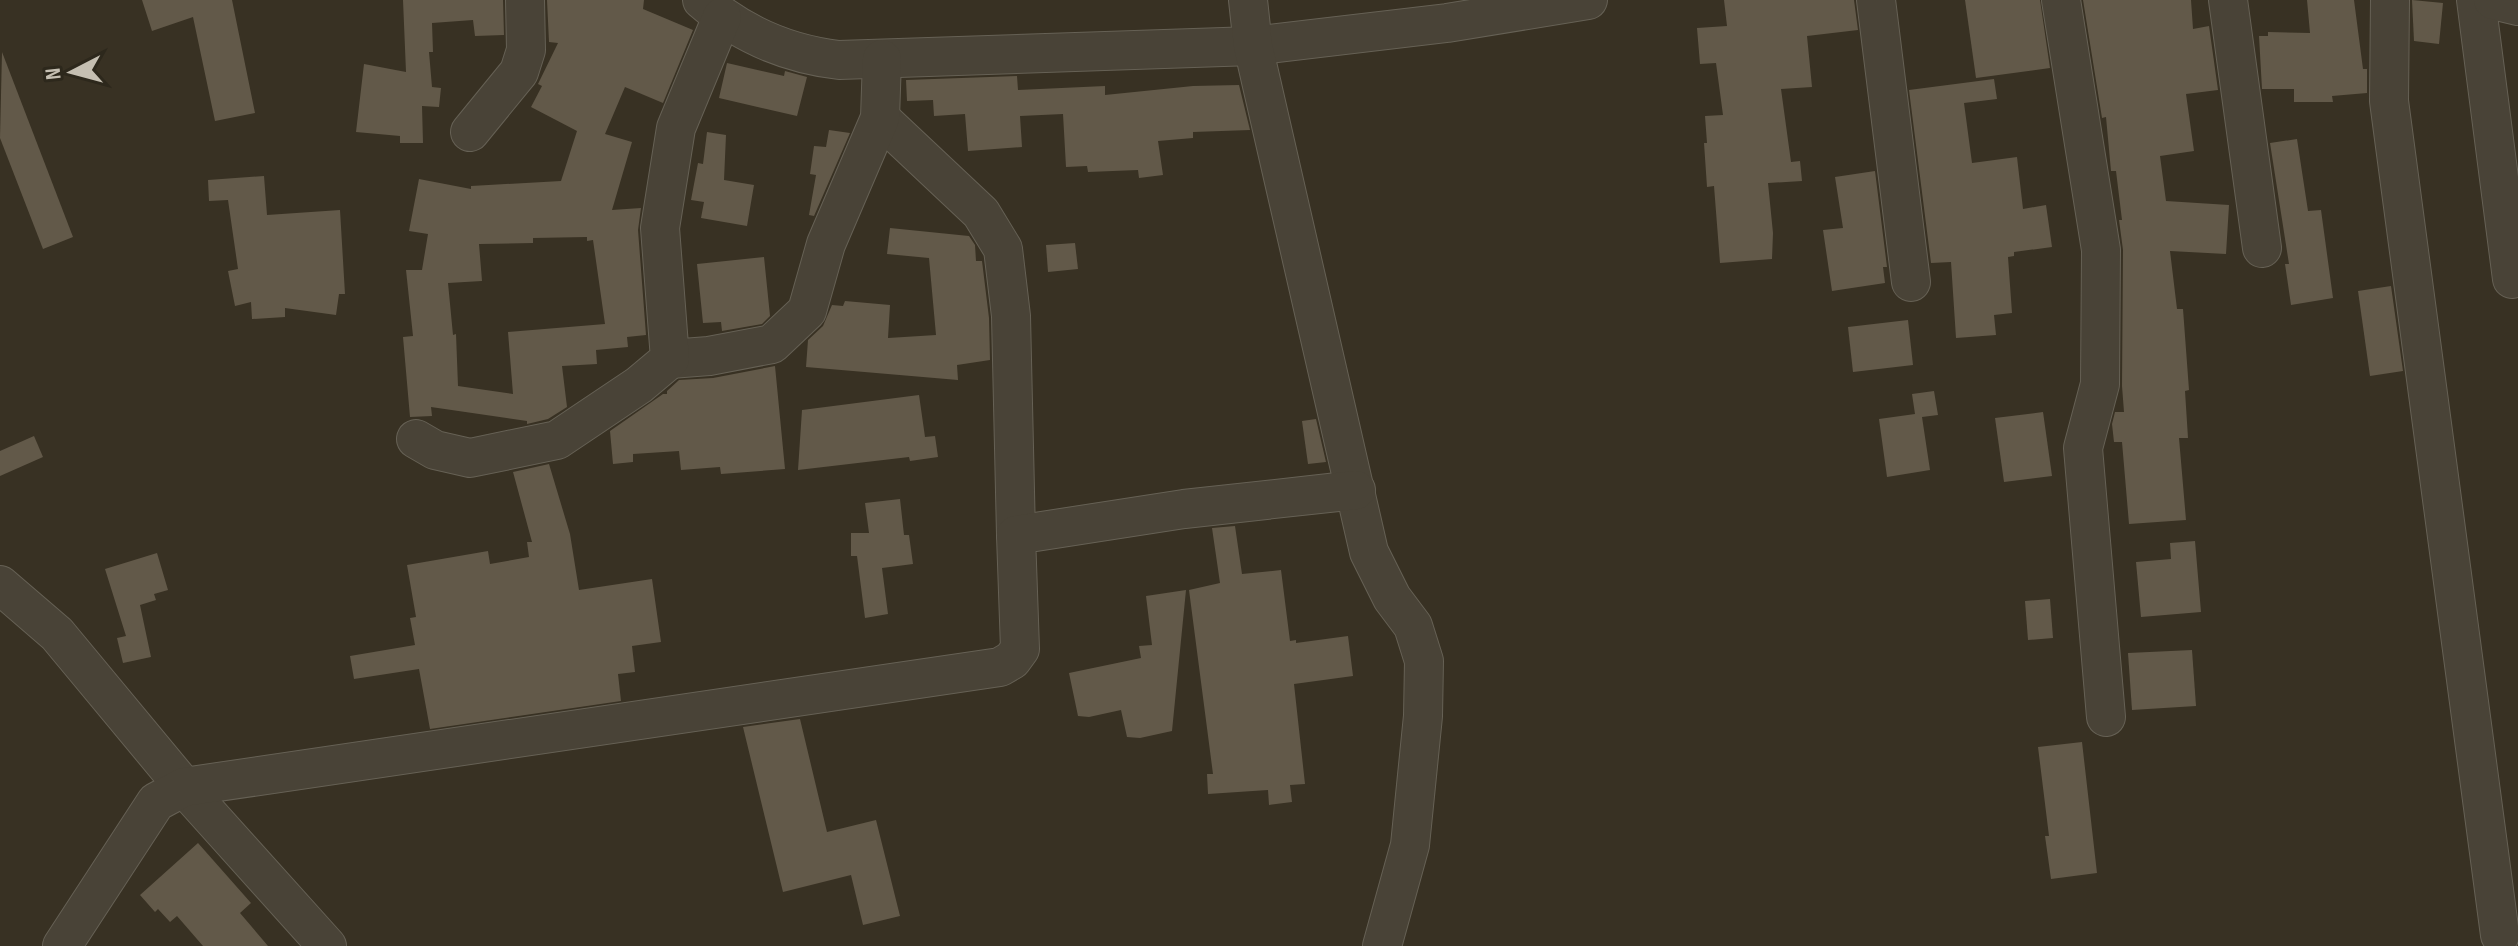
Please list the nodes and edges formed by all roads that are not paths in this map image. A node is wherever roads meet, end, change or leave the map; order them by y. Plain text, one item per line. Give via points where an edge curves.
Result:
1 (525, 0) edge
2 (1248, 0) edge
3 (1588, 0) edge
4 (1876, 0) edge
5 (2061, 0) edge
6 (2228, 0) edge
7 (2390, 0) edge
8 (2476, 0) edge
9 (2493, 0) edge
10 (2518, 6) edge
11 (712, 8) edge
12 (1446, 11) edge
13 (1253, 46) junction
14 (882, 59) junction
15 (880, 118) junction
16 (470, 132) dead end
17 (2262, 248) dead end
18 (2512, 279) dead end
19 (1911, 282) dead end
20 (670, 359) junction
21 (416, 439) dead end
22 (1356, 490) junction
23 (1016, 535) junction
24 (0, 585) edge
25 (2106, 717) dead end
26 (184, 787) junction
27 (2500, 935) dead end
28 (62, 946) edge
29 (327, 946) edge
30 (1382, 946) edge

1 - 16 street via 526,50 519,72
2 - 13 street
3 - 12 street
4 - 19 street
5 - 25 street via 2101,250 2100,384 2083,448
6 - 17 street
7 - 27 street via 2389,101
8 - 18 street
9 - 10 street
11 - 14 street via 751,35 812,57
11 - 20 street via 676,128 660,228
12 - 13 street
13 - 14 street
13 - 22 street
14 - 15 street
15 - 20 street via 826,244 807,311 772,344
15 - 23 street via 981,213 1003,249 1011,316
20 - 21 street via 557,440 470,458 435,450
22 - 23 street
22 - 30 street via 1369,552 1413,626 1424,661 1410,845
23 - 26 street via 1020,649 1000,667
24 - 26 street via 57,634
26 - 28 street via 156,802
26 - 29 street

